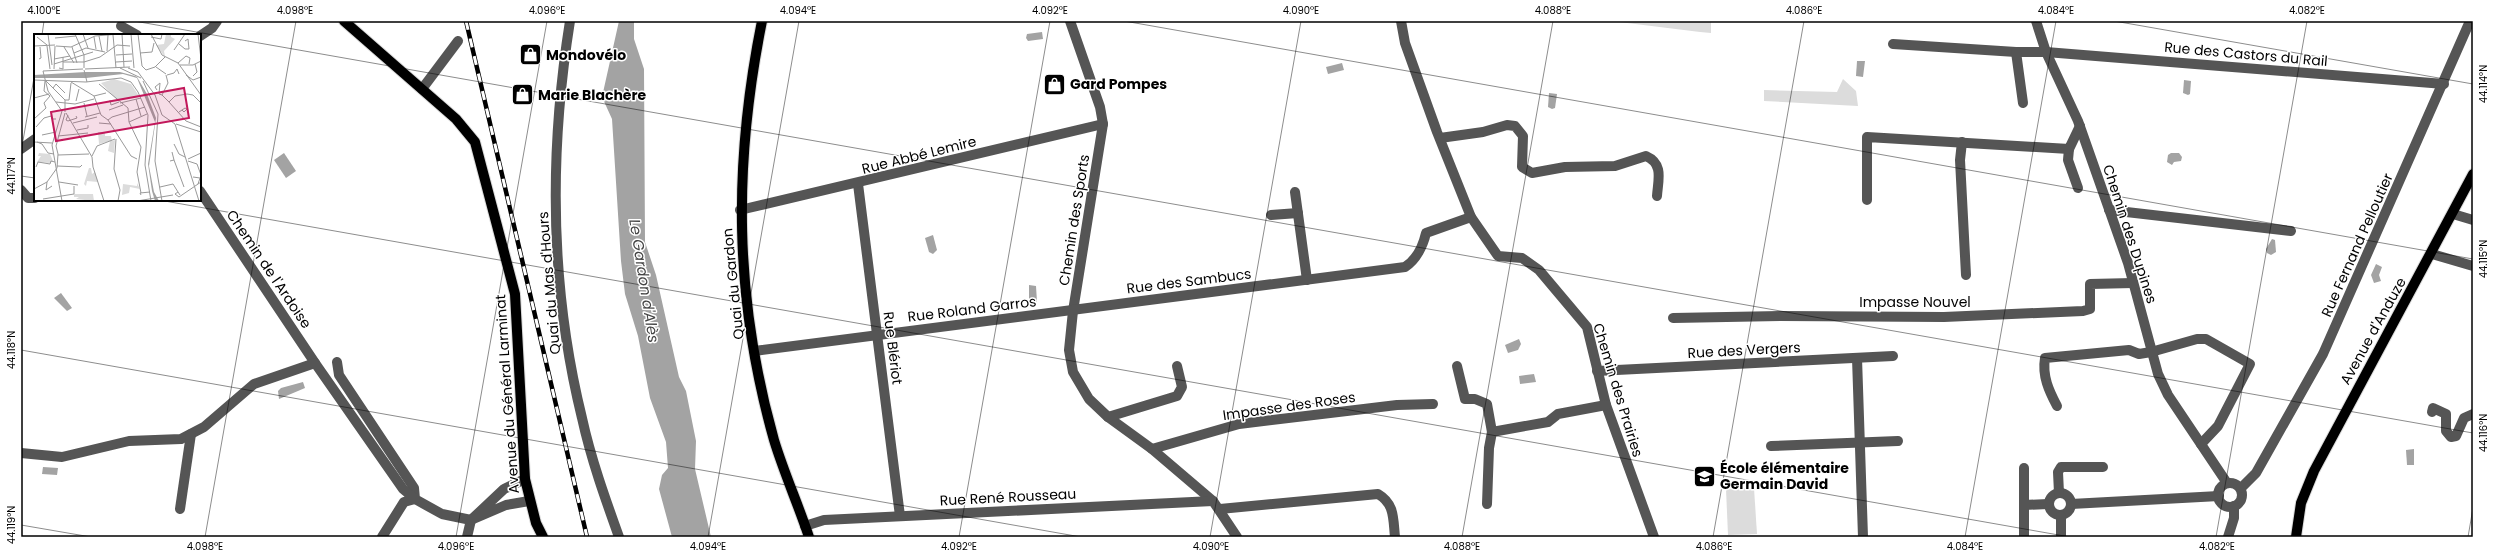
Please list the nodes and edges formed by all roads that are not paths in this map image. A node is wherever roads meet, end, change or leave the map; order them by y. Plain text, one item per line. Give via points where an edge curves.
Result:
1 (216, 21) edge
2 (344, 21) edge
3 (570, 21) edge
4 (762, 21) edge
5 (1070, 21) edge
6 (1401, 21) edge
7 (2036, 21) edge
8 (2470, 21) edge
9 (121, 27) edge
10 (135, 34) edge
11 (201, 35) edge
12 (458, 40) dead end
13 (1892, 44) dead end
14 (2016, 52) junction
15 (2046, 52) junction
16 (2444, 84) junction
17 (422, 89) junction
18 (2023, 102) dead end
19 (1103, 124) junction
20 (2080, 126) junction
21 (1440, 138) junction
22 (34, 140) edge
23 (1962, 142) junction
24 (21, 149) edge
25 (2069, 149) junction
26 (2473, 174) edge
27 (858, 184) junction
28 (2078, 188) dead end
29 (21, 190) edge
30 (201, 192) edge
31 (1295, 192) dead end
32 (1657, 196) dead end
33 (34, 198) edge
34 (1867, 200) dead end
35 (740, 210) junction
36 (2109, 210) junction
37 (1298, 213) junction
38 (2453, 214) junction
39 (1271, 215) dead end
40 (1471, 217) junction
41 (2473, 220) edge
42 (2291, 231) dead end
43 (2432, 254) junction
44 (2473, 266) edge
45 (1966, 275) dead end
46 (1307, 280) junction
47 (2133, 283) junction
48 (1073, 311) junction
49 (1673, 318) dead end
50 (877, 335) junction
51 (754, 351) junction
52 (2151, 352) junction
53 (1893, 356) dead end
54 (1857, 358) junction
55 (337, 362) dead end
56 (315, 363) junction
57 (1177, 366) dead end
58 (1457, 366) dead end
59 (1598, 371) junction
60 (1433, 404) dead end
61 (1606, 405) junction
62 (2057, 406) dead end
63 (2432, 412) dead end
64 (2473, 414) edge
65 (1108, 416) junction
66 (1492, 432) junction
67 (191, 434) junction
68 (1860, 441) junction
69 (1898, 441) dead end
70 (2201, 444) junction
71 (1771, 446) dead end
72 (1152, 449) junction
73 (21, 453) edge
74 (2103, 467) dead end
75 (2024, 468) dead end
76 (526, 479) junction
77 (2227, 483) junction
78 (2242, 492) junction
79 (2059, 493) junction
80 (2218, 496) junction
81 (415, 499) junction
82 (529, 501) junction
83 (1213, 501) junction
84 (1487, 504) dead end
85 (2024, 504) junction
86 (2048, 504) junction
87 (2071, 504) junction
88 (2234, 506) junction
89 (180, 509) dead end
90 (1220, 509) junction
91 (900, 516) junction
92 (2061, 516) junction
93 (471, 520) junction
94 (805, 526) junction
95 (382, 537) edge
96 (467, 537) edge
97 (542, 537) edge
98 (619, 537) edge
99 (809, 537) edge
100 (1237, 537) edge
101 (1395, 537) edge
102 (1654, 537) edge
103 (1863, 537) edge
104 (2024, 537) edge
105 (2060, 537) edge
106 (2228, 537) edge
107 (2296, 537) edge

1 - 11 street via 212,28
2 - 17 main road, Avenue du Général Larminat
3 - 98 street, Quai du Mas d'Hours via 561,82 556,146 557,249 568,348 582,419
4 - 35 main road, Quai du Gardon via 752,70 743,146
5 - 19 street, Chemin des Sports via 1100,106
6 - 21 street, Chemin des Prairies via 1405,43
7 - 15 street, Chemin des Dupines
8 - 16 street, Rue Fernand Pelloutier
9 - 10 street
12 - 17 street
13 - 14 street
14 - 15 street
14 - 18 street
15 - 16 street, Rue des Castors du Rail
15 - 20 street, Chemin des Dupines
16 - 78 street, Rue Fernand Pelloutier via 2323,354 2256,473
17 - 76 main road, Avenue du Général Larminat via 467,129 483,164 515,294
19 - 27 street, Rue Abbé Lemire
19 - 48 street, Chemin des Sports
20 - 25 street
20 - 36 street, Chemin des Dupines
21 - 32 street via 1483,132 1507,125 1515,126 1523,136 1522,167 1532,173 1564,167 1615,166 1646,156 1658,165
21 - 40 street, Chemin des Prairies
22 - 24 street
23 - 25 street
23 - 34 street via 1867,137
23 - 45 street via 1960,160
25 - 28 street via 2068,160
26 - 38 main road, Avenue d'Anduze
27 - 35 street, Rue Abbé Lemire
27 - 50 street, Rue Blériot
29 - 33 street via 28,198
30 - 56 street, Chemin de l'Ardoise
31 - 37 street
35 - 51 main road, Quai du Gardon via 748,313
36 - 42 street
36 - 47 street, Chemin des Dupines
37 - 39 street
37 - 46 street
38 - 41 street
38 - 43 main road, Avenue d'Anduze
40 - 46 street, Rue des Sambucs via 1426,233 1412,263 1405,267
40 - 59 street, Chemin des Prairies via 1498,256 1522,258 1539,270 1587,327
43 - 44 street
43 - 107 main road, Avenue d'Anduze via 2317,464 2301,503
46 - 48 street, Rue des Sambucs
47 - 49 street, Impasse Nouvel via 2090,284 2090,309 2083,311 1944,317
47 - 52 street, Chemin des Dupines
48 - 50 street, Rue Roland Garros
48 - 65 street, Chemin des Sports via 1069,350 1073,372 1089,399
50 - 51 street, Rue Roland Garros
50 - 91 street, Rue Blériot
51 - 94 main road, Quai du Gardon via 774,440
52 - 62 street via 2139,354 2129,350 2045,358 2043,369 2049,392
52 - 70 street, Chemin des Dupines via 2168,395
52 - 70 street via 2197,339 2206,339 2250,364 2218,426
53 - 54 street, Rue des Vergers
54 - 59 street, Rue des Vergers
54 - 68 street
55 - 81 street via 339,375 414,488
56 - 67 street via 254,384 204,428
56 - 81 street, Chemin de l'Ardoise via 403,489
57 - 65 street via 1182,387 1177,396
58 - 66 street via 1465,399 1475,399 1487,404
59 - 61 street, Chemin des Prairies
60 - 72 street, Impasse des Roses via 1397,405 1239,424
61 - 66 street via 1558,414 1548,422
61 - 102 street, Chemin des Prairies
63 - 64 street via 2433,408 2446,414 2446,431 2451,436 2456,436 2459,432 2464,418
65 - 72 street, Chemin des Sports
66 - 84 street
67 - 73 street via 181,439 129,441 62,457
67 - 89 street
68 - 69 street
68 - 71 street
68 - 103 street
70 - 77 street, Chemin des Dupines
72 - 83 street, Chemin des Sports
74 - 79 street via 2061,467 2058,472
75 - 85 street
76 - 82 main road, Avenue du Général Larminat
76 - 93 street via 504,489
77 - 78 street via 2235,483
77 - 80 street via 2220,488
78 - 88 street via 2240,502
79 - 86 street via 2050,497
79 - 87 street via 2069,497
80 - 87 street
80 - 88 street via 2222,503
81 - 93 street, Chemin de l'Ardoise via 442,514
81 - 95 street via 404,502
82 - 93 street via 506,505
82 - 97 main road, Avenue du Général Larminat
83 - 90 street, Chemin des Sports
83 - 91 street, Rue René Rousseau
85 - 86 street
85 - 104 street
86 - 92 street via 2055,515
87 - 92 street via 2069,512
88 - 106 street via 2234,518
90 - 100 street, Chemin des Sports
90 - 101 street via 1378,494 1387,499 1392,507
91 - 94 street, Rue René Rousseau via 824,520
92 - 105 street
93 - 96 street
94 - 99 main road, Quai du Gardon

